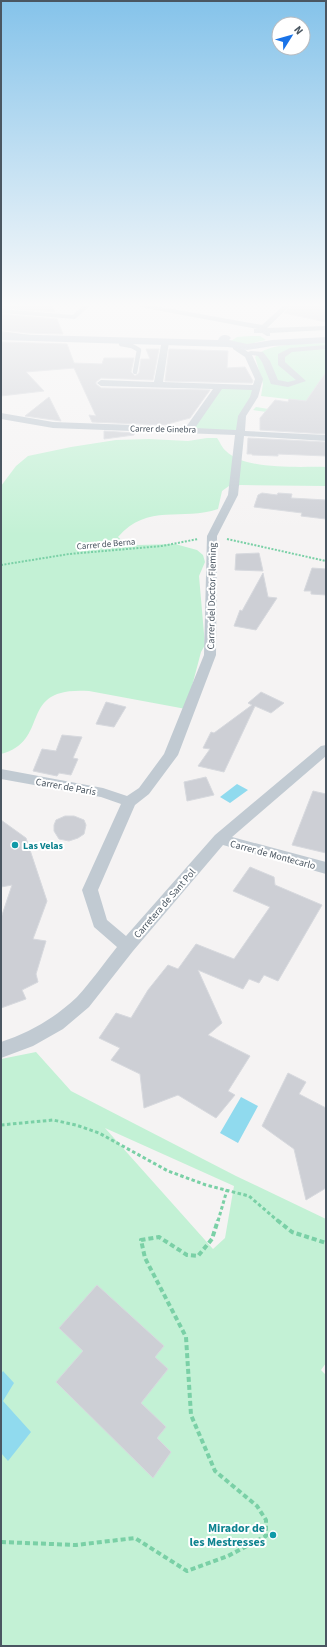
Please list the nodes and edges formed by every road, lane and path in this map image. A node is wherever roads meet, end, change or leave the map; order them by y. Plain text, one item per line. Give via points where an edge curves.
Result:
1 (159, 382) edge
2 (258, 382) edge
3 (274, 382) edge
4 (300, 382) edge
5 (101, 383) dead end
6 (158, 385) junction
7 (219, 387) junction
8 (257, 388) junction
9 (1, 416) edge
10 (189, 430) junction
11 (239, 432) junction
12 (326, 438) edge
13 (212, 536) junction
14 (326, 561) edge
15 (1, 566) edge
16 (326, 749) edge
17 (1, 774) edge
18 (129, 802) junction
19 (220, 840) junction
20 (326, 868) edge
21 (127, 946) junction
22 (1, 1050) edge
23 (1, 1125) edge
24 (227, 1190) junction
25 (326, 1243) edge
26 (1, 1542) edge

1 - 6 street
2 - 8 street
3 - 4 street via 283,386
5 - 6 street
6 - 7 street
7 - 8 street
7 - 10 street
8 - 11 street, Carrer del Doctor Fleming via 242,416
9 - 10 street, Carrer de Ginebra via 53,425
10 - 11 street, Carrer de Ginebra
11 - 12 street, Carrer de Ginebra
11 - 13 street, Carrer del Doctor Fleming via 234,495
13 - 14 path
13 - 15 path, Carrer de Berna via 162,546 69,554
13 - 18 street, Carrer del Doctor Fleming via 210,655 171,755 144,791
16 - 19 street, Carretera de Sant Pol
17 - 18 street, Carrer de París via 103,793
18 - 21 street, Carrer del Doctor Fleming via 90,890 100,923
19 - 20 street, Carrer de Montecarlo
19 - 21 street, Carretera de Sant Pol
21 - 22 street, Carretera de Sant Pol via 83,1002 27,1041
23 - 24 path via 52,1120 76,1125 99,1133 168,1171
24 - 25 path via 249,1196 292,1232
24 - 26 path via 212,1239 198,1256 187,1255 159,1237 141,1240 145,1258 186,1337 191,1414 215,1471 257,1506 266,1520 266,1536 214,1562 187,1571 135,1538 76,1545

